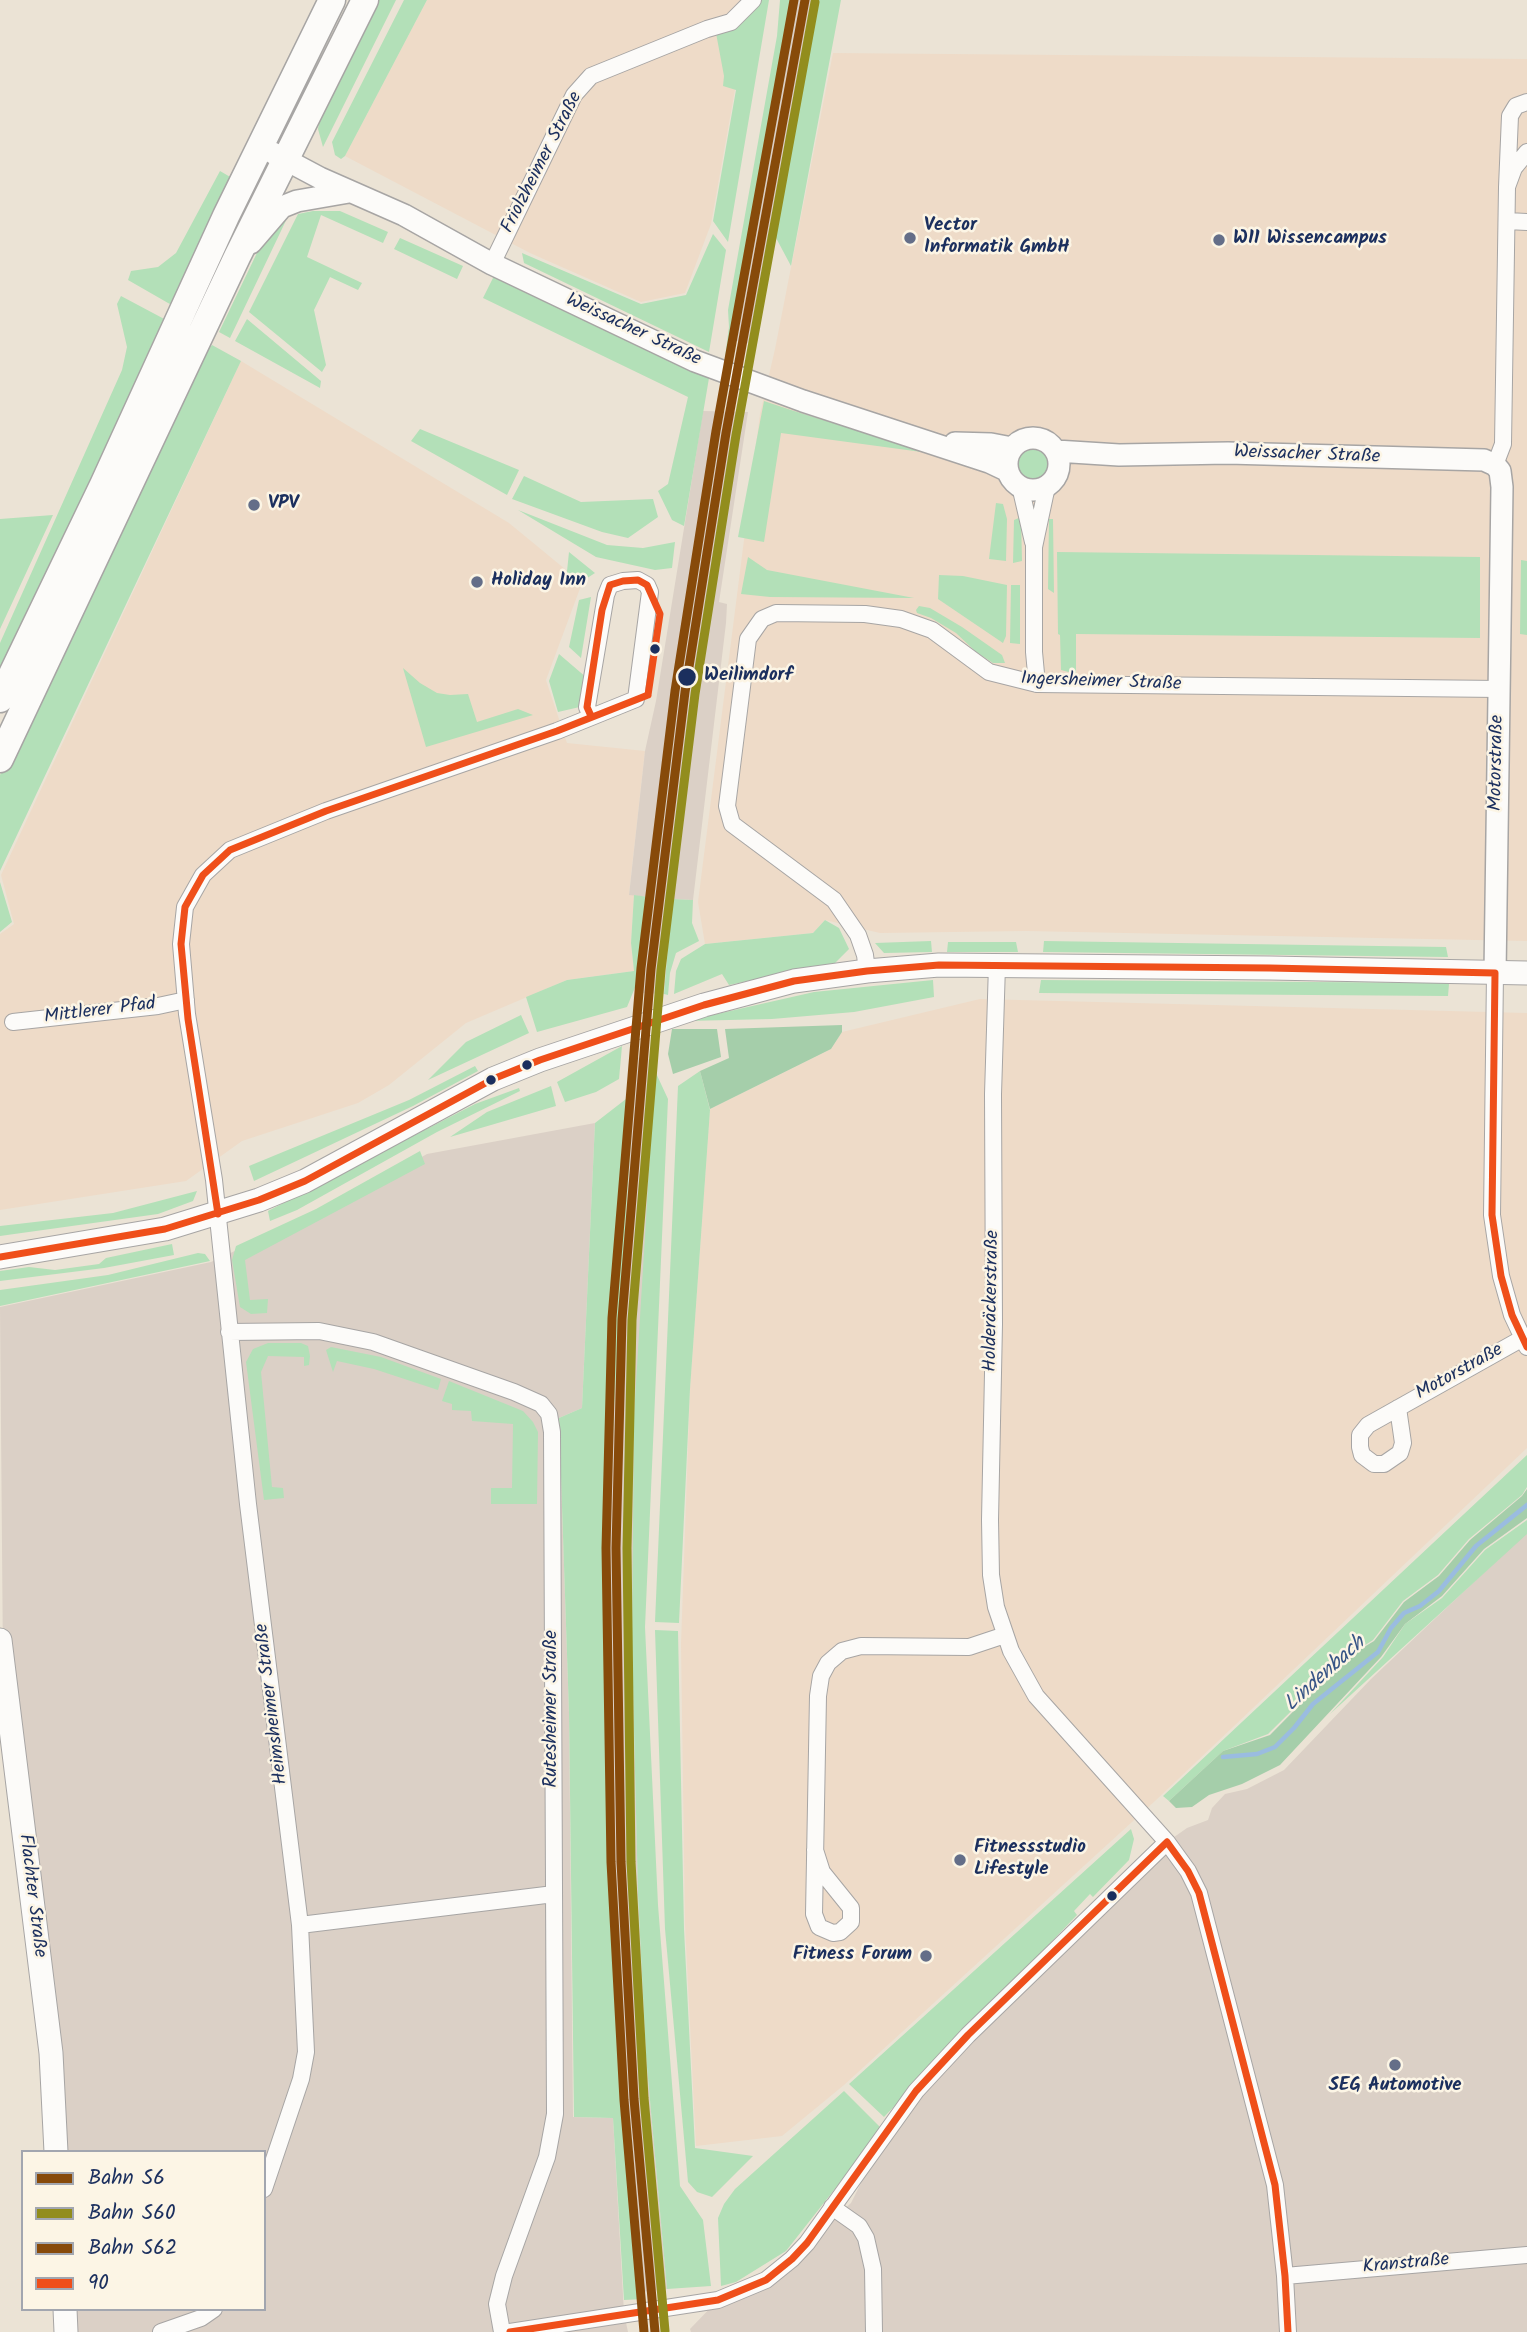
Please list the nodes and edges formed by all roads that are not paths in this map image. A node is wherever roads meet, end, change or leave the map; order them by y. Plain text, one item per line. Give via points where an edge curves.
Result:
1 (332, 0) edge
2 (365, 0) edge
3 (753, 0) edge
4 (1527, 102) edge
5 (260, 146) junction
6 (1527, 152) edge
7 (286, 160) junction
8 (1507, 187) junction
9 (349, 192) junction
10 (1507, 221) junction
11 (1527, 222) edge
12 (237, 257) junction
13 (492, 264) junction
14 (929, 442) junction
15 (1012, 448) junction
16 (1495, 466) junction
17 (1054, 470) junction
18 (1014, 479) junction
19 (1034, 547) junction
20 (1037, 684) junction
21 (1500, 689) junction
22 (0, 699) edge
23 (591, 716) junction
24 (0, 759) edge
25 (997, 965) junction
26 (867, 971) junction
27 (1495, 973) junction
28 (1527, 973) edge
29 (186, 1000) junction
30 (13, 1022) dead end
31 (218, 1214) junction
32 (0, 1257) edge
33 (229, 1332) junction
34 (1525, 1343) edge
35 (1398, 1408) dead end
36 (1005, 1635) junction
37 (0, 1640) edge
38 (1167, 1842) junction
39 (816, 1850) junction
40 (554, 1894) junction
41 (300, 1926) junction
42 (56, 2150) edge
43 (266, 2183) edge
44 (832, 2207) junction
45 (1527, 2255) edge
46 (1285, 2276) junction
47 (65, 2311) edge
48 (211, 2311) edge
49 (66, 2332) edge
50 (160, 2332) edge
51 (502, 2332) edge
52 (510, 2332) edge
53 (874, 2332) edge
54 (1288, 2332) edge

1 - 5 main road
2 - 7 main road
3 - 13 street, Friolzheimer Straße via 731,22 591,76 574,95
4 - 8 street, Motorstraße via 1516,106 1510,116
5 - 7 street, Weissacher Straße
5 - 22 main road
6 - 8 street, Motorstraße
7 - 9 street, Weissacher Straße
7 - 12 main road
8 - 10 street, Motorstraße
9 - 12 street via 282,207
9 - 13 street, Weissacher Straße via 404,215
10 - 11 street
10 - 16 street, Motorstraße via 1503,444
12 - 24 main road
13 - 14 street, Weissacher Straße via 695,361
14 - 15 street, Weissacher Straße
14 - 18 street, Weissacher Straße via 989,462
15 - 17 street via 1035,438 1049,443
15 - 18 street via 1007,462
16 - 17 street, Weissacher Straße via 1485,460 1228,453 1119,455
16 - 21 street, Motorstraße via 1502,487
17 - 18 street via 1031,490
17 - 19 street
18 - 19 street
19 - 20 street
20 - 21 street, Ingersheimer Straße
20 - 26 street, Ingersheimer Straße via 989,672 932,630 901,619 776,613 755,626 748,639 727,806 732,824 834,900 858,934
21 - 27 street, Motorstraße
23 - 23 street via 636,699 650,592 638,580 610,585 606,595 587,707
23 - 29 street via 230,850 203,875 185,907 181,944
25 - 26 main road
25 - 27 main road
25 - 36 street, Holderäckerstraße via 989,1520 991,1575
26 - 31 main road via 794,981 704,1005 552,1055 493,1079 305,1181
27 - 28 main road
27 - 34 street, Motorstraße via 1492,1215 1501,1276
29 - 30 street, Mittlerer Pfad
29 - 31 street
31 - 32 main road via 156,1231
31 - 33 street, Heimsheimer Straße
33 - 40 street, Rutesheimer Straße via 319,1331 373,1342 514,1392 541,1404 549,1414
33 - 41 street, Heimsheimer Straße
34 - 35 street, Motorstraße
36 - 38 street, Holderäckerstraße via 1036,1696
36 - 39 street via 969,1647 861,1646 842,1651 828,1664 818,1696
37 - 42 main road, Flachter Straße via 51,2053
38 - 44 street via 916,2091
38 - 46 street via 1199,1893 1275,2185
39 - 39 street via 816,1921 825,1931 840,1932 850,1922 851,1908 822,1872
40 - 41 street
40 - 51 street, Rutesheimer Straße via 555,2114 547,2157 499,2295 497,2315
41 - 43 street, Heimsheimer Straße via 306,2052
44 - 52 street via 792,2259 766,2280 739,2292 718,2300
44 - 53 street via 859,2226 866,2238 873,2269
45 - 46 street, Kranstraße
46 - 54 street
47 - 49 main road
48 - 50 street

